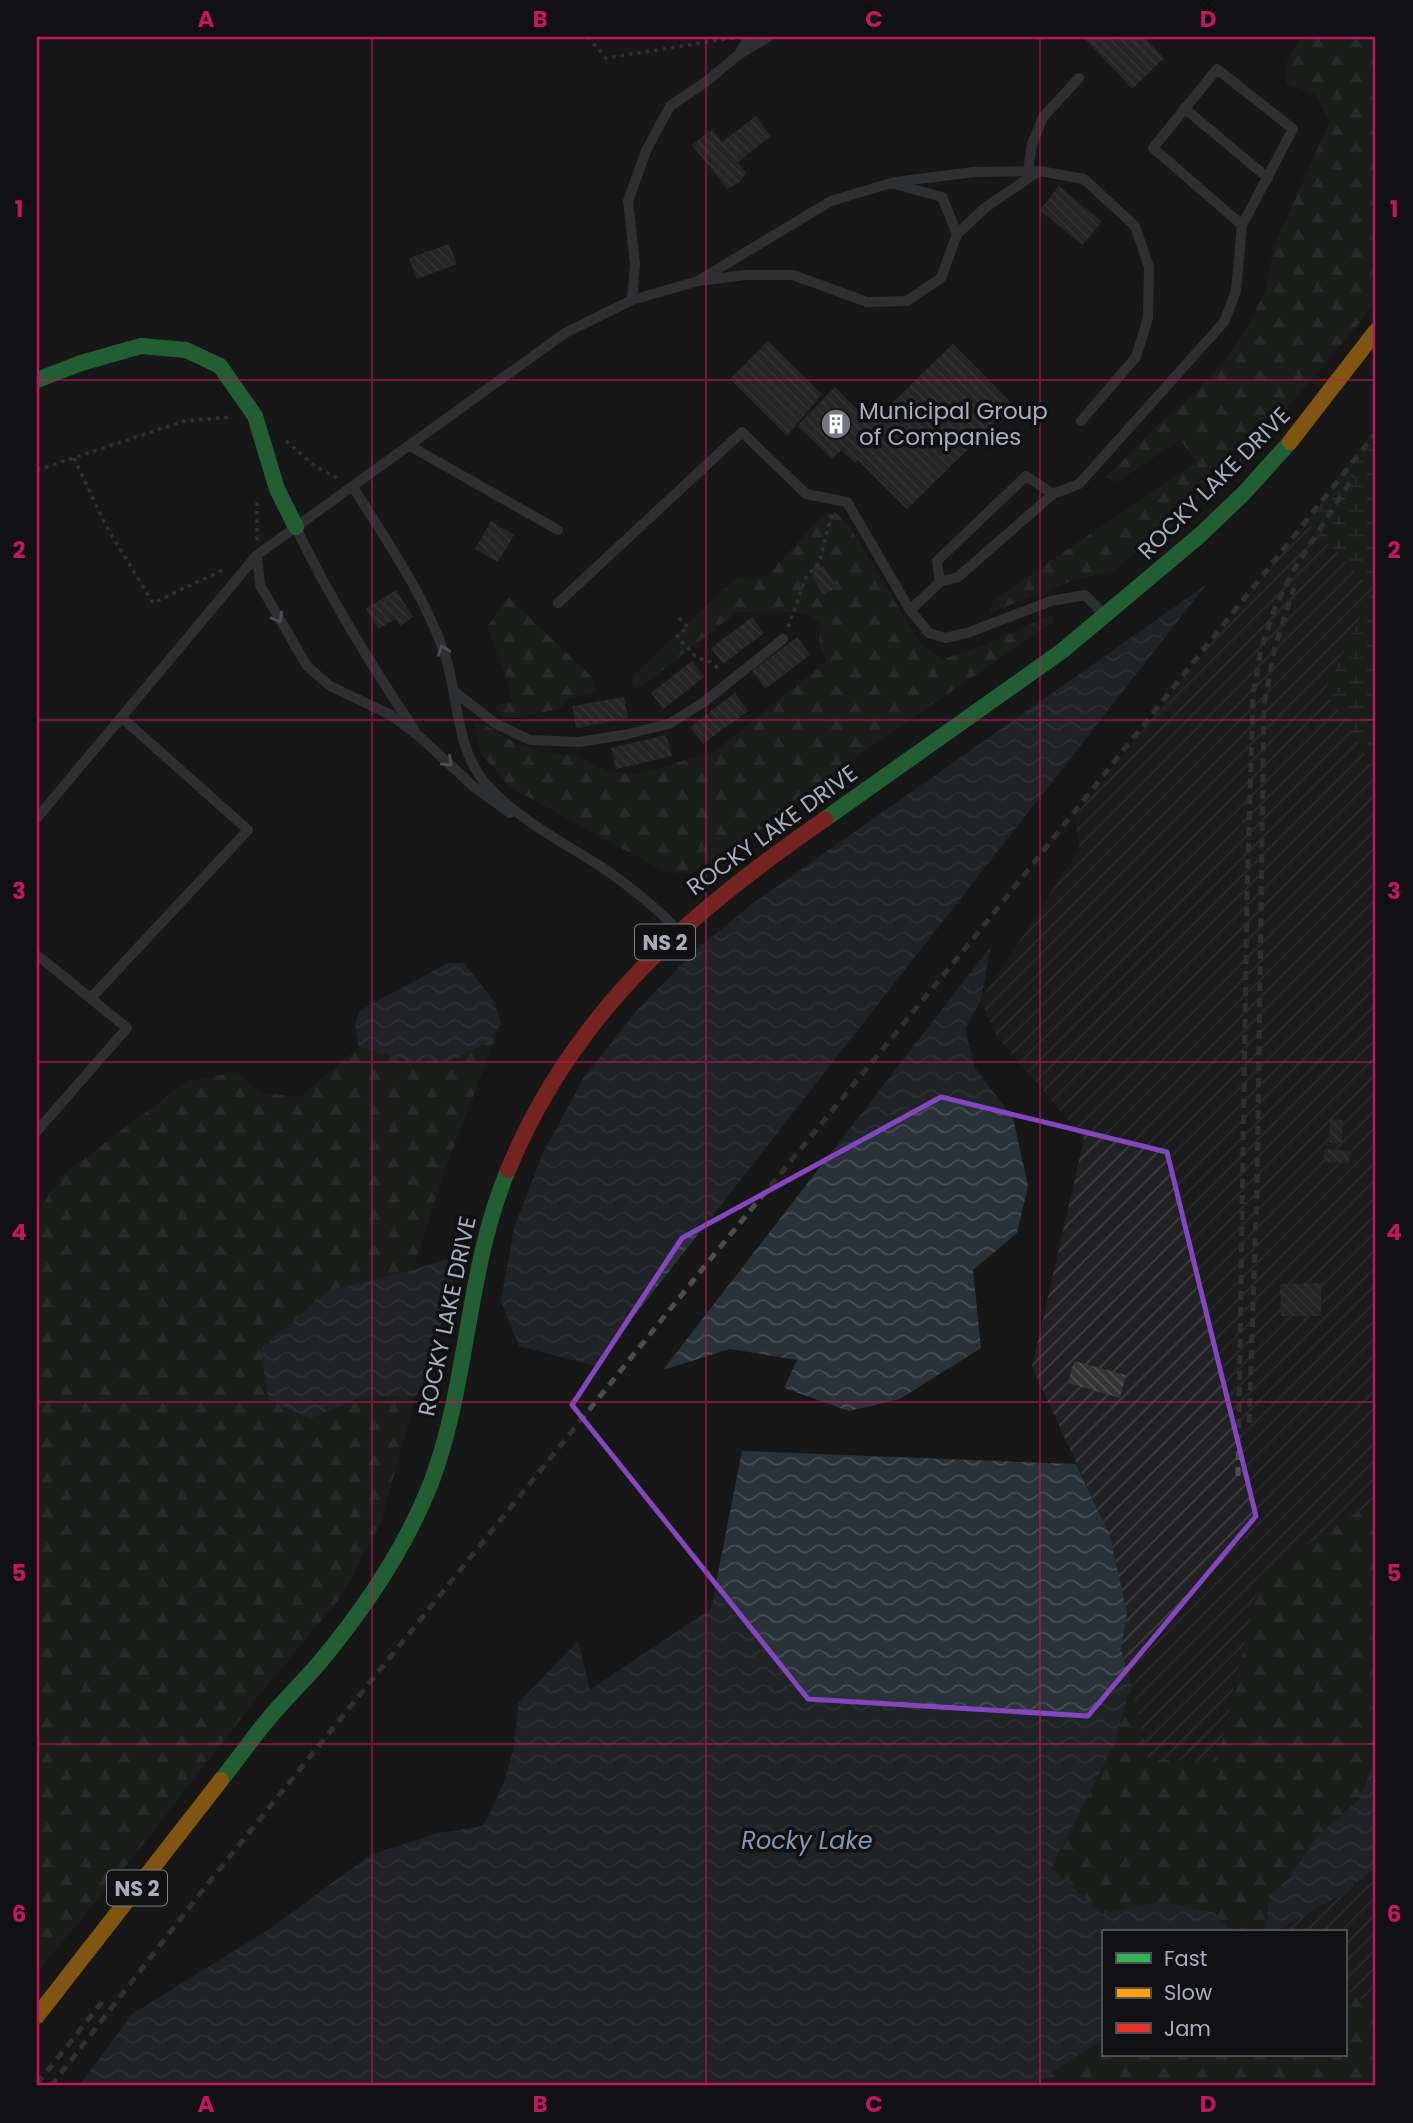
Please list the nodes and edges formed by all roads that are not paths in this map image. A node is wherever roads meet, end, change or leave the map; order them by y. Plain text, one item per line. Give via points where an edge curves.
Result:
1 (750, 37) edge
2 (768, 37) edge
3 (738, 55) junction
4 (1079, 78) dead end
5 (1184, 108) junction
6 (1034, 171) junction
7 (1268, 178) junction
8 (891, 183) junction
9 (1242, 225) junction
10 (957, 234) junction
11 (698, 281) junction
12 (632, 300) junction
13 (1376, 331) edge
14 (37, 380) edge
15 (1082, 421) dead end
16 (410, 446) junction
17 (353, 487) junction
18 (1053, 494) junction
19 (296, 527) junction
20 (558, 530) dead end
21 (257, 555) junction
22 (940, 582) junction
23 (558, 603) dead end
24 (910, 610) junction
25 (1105, 614) junction
26 (783, 639) road end
27 (455, 692) junction
28 (121, 717) junction
29 (420, 737) junction
30 (37, 818) edge
31 (541, 832) junction
32 (678, 929) junction
33 (37, 955) edge
34 (91, 998) junction
35 (37, 1131) edge
36 (37, 2016) edge

1 - 3 lane
2 - 3 lane
3 - 12 lane via 670,106 646,151 628,201 635,264
4 - 6 lane via 1043,117 1032,145
5 - 7 lane
5 - 7 lane via 1217,69 1293,129
5 - 9 lane via 1153,148
6 - 8 lane via 974,172
6 - 10 lane
6 - 15 lane via 1084,179 1135,226 1149,267 1148,318 1136,357
7 - 9 lane
8 - 10 lane via 942,197
8 - 11 lane via 831,201
9 - 18 lane via 1236,291 1224,323 1079,484
10 - 11 lane via 941,278 907,301 867,302 793,275
11 - 12 lane
12 - 16 lane via 565,333
13 - 25 main road, ROCKY LAKE DRIVE / NS 2 via 1257,479 1152,578
14 - 19 main road via 141,346 186,350 220,366 255,416 277,489
16 - 17 lane
16 - 20 lane
17 - 19 lane
27 -> 17 lane via 429,616
18 - 22 lane via 958,577
18 - 22 lane via 1026,476 937,561
19 - 21 lane
19 - 29 lane via 326,587
21 - 28 lane
21 -> 29 lane via 260,585 306,666 330,686 391,715
22 - 24 lane
23 - 24 lane via 742,432 806,495 847,502
24 - 25 lane via 929,634 945,638 1051,601 1085,595
25 - 32 main road, ROCKY LAKE DRIVE / NS 2 via 1053,657 794,840
26 - 27 lane via 669,724 624,735 579,741 530,740 496,724
27 - 31 lane via 463,738 475,770
28 - 30 lane
28 - 34 lane via 248,830
29 -> 31 lane via 474,787
31 - 32 lane via 604,869
32 - 36 main road, ROCKY LAKE DRIVE / NS 2 via 595,1022 520,1144 482,1248 462,1371 433,1477 405,1541 308,1677 271,1716
33 - 34 lane
34 - 35 lane via 127,1028

